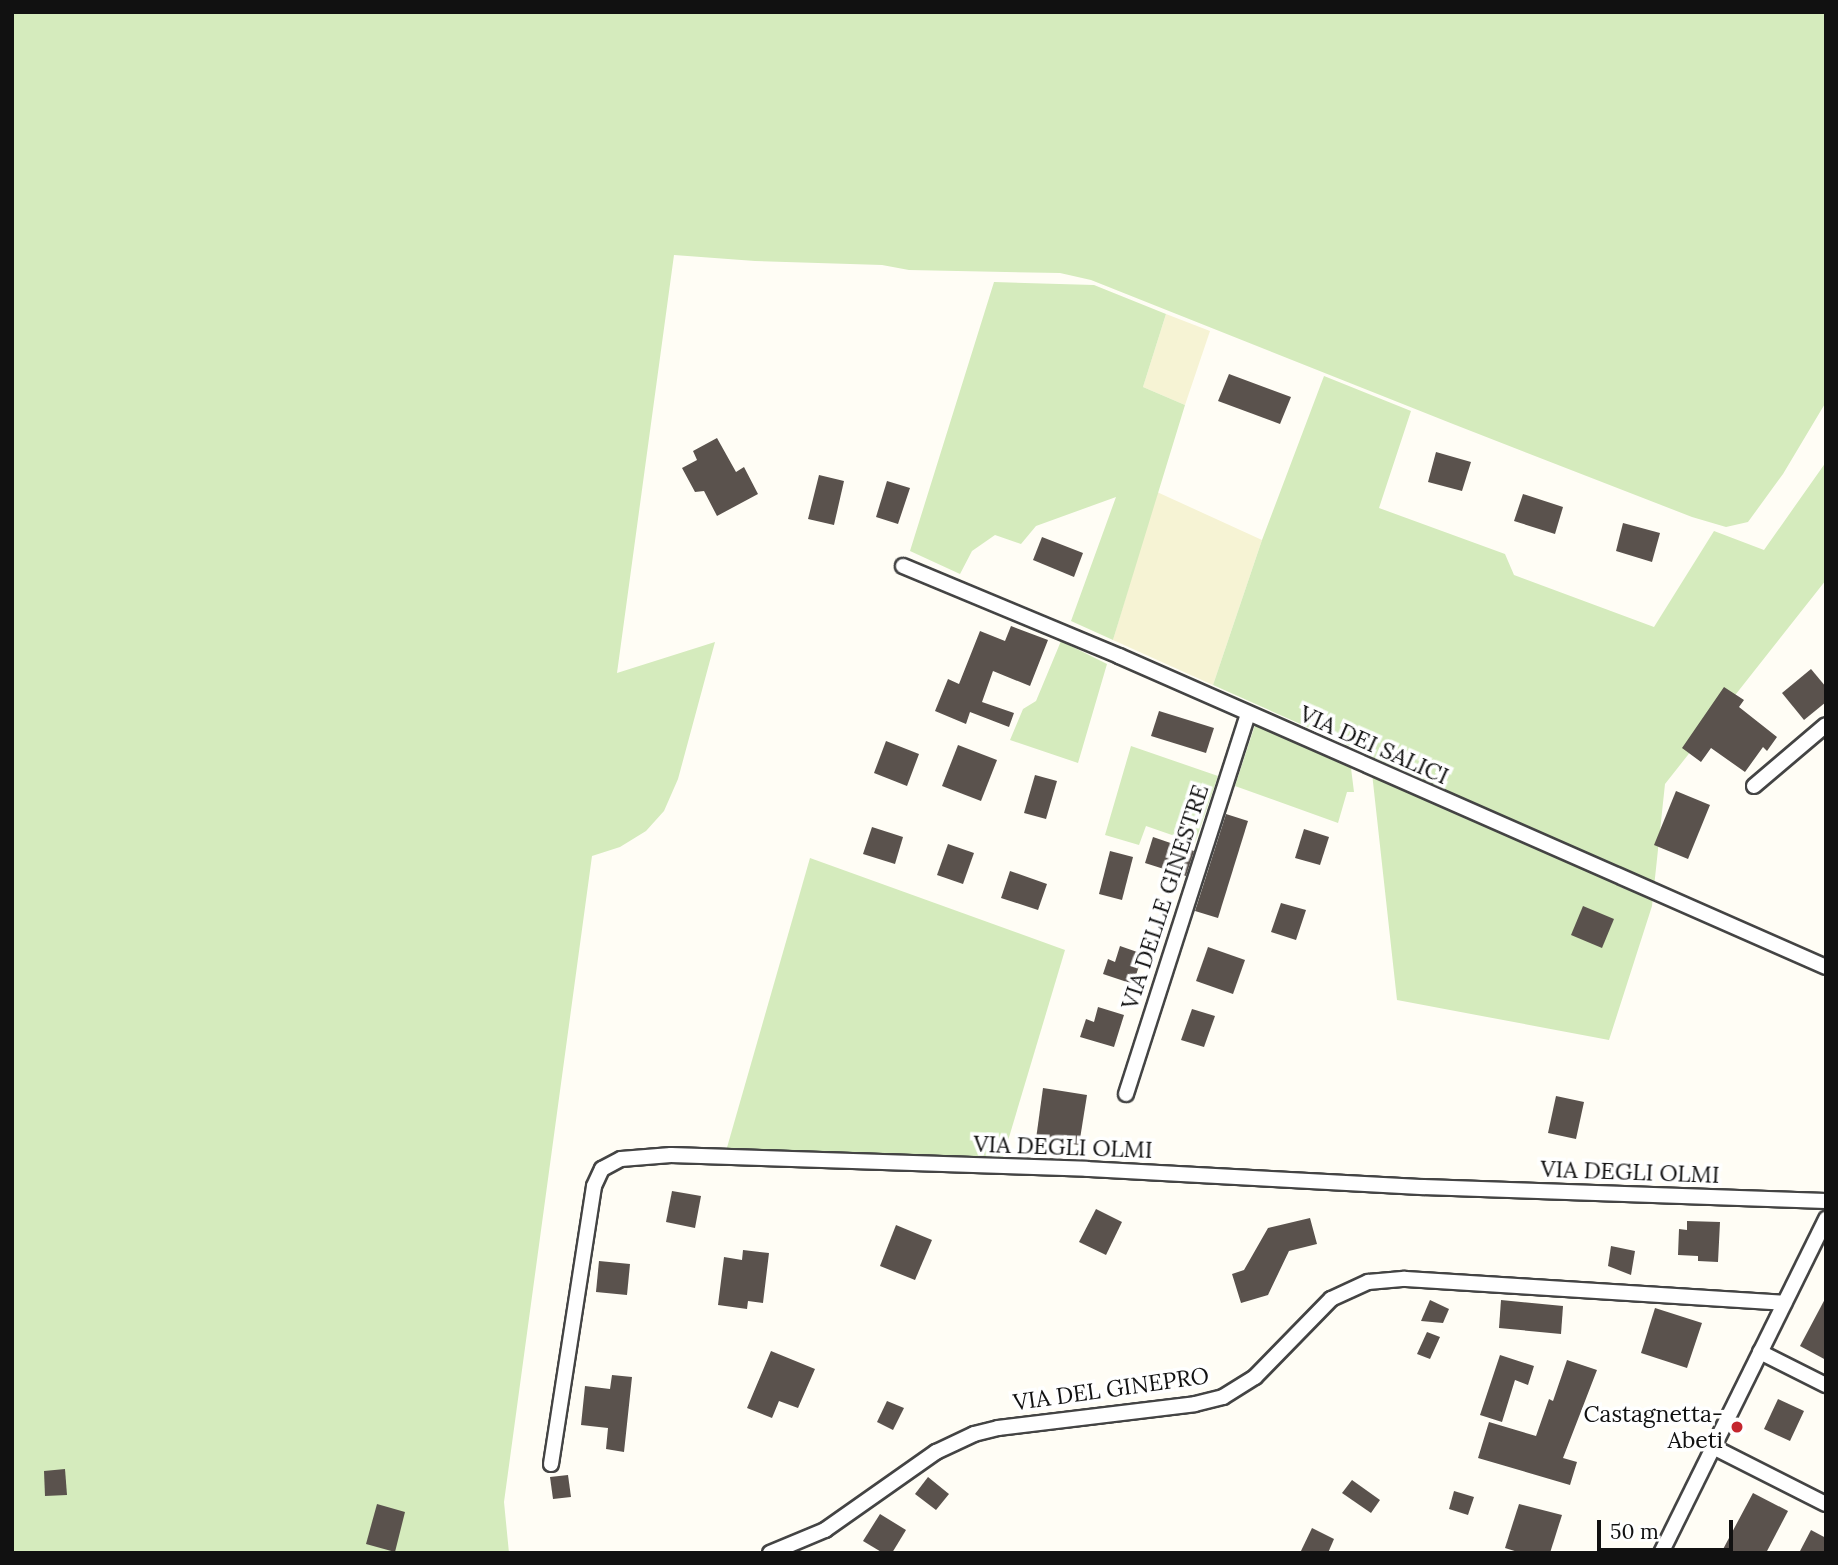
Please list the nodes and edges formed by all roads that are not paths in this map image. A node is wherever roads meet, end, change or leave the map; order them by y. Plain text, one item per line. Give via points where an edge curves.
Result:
1 (903, 566) dead end
2 (1248, 715) junction
3 (1826, 725) edge
4 (1754, 786) dead end
5 (1826, 967) edge
6 (1126, 1094) dead end
7 (1826, 1201) edge
8 (1826, 1219) edge
9 (1784, 1303) junction
10 (1760, 1352) junction
11 (1826, 1385) edge
12 (1714, 1448) junction
13 (551, 1464) dead end
14 (1826, 1504) edge
15 (770, 1553) edge
16 (1661, 1553) edge

1 - 2 street, VIA DEI SALICI
2 - 5 street, VIA DEI SALICI
2 - 6 street, VIA DELLE GINESTRE
3 - 4 street
7 - 13 street, VIA DEGLI OLMI via 671,1154 621,1158 602,1169 594,1185
8 - 9 street
9 - 10 street
9 - 15 street, VIA DEL GINEPRO via 1405,1279 1368,1282 1331,1299 1255,1377 1223,1397 974,1434 936,1452 825,1530
10 - 11 street
10 - 12 street
12 - 14 street
12 - 16 street

